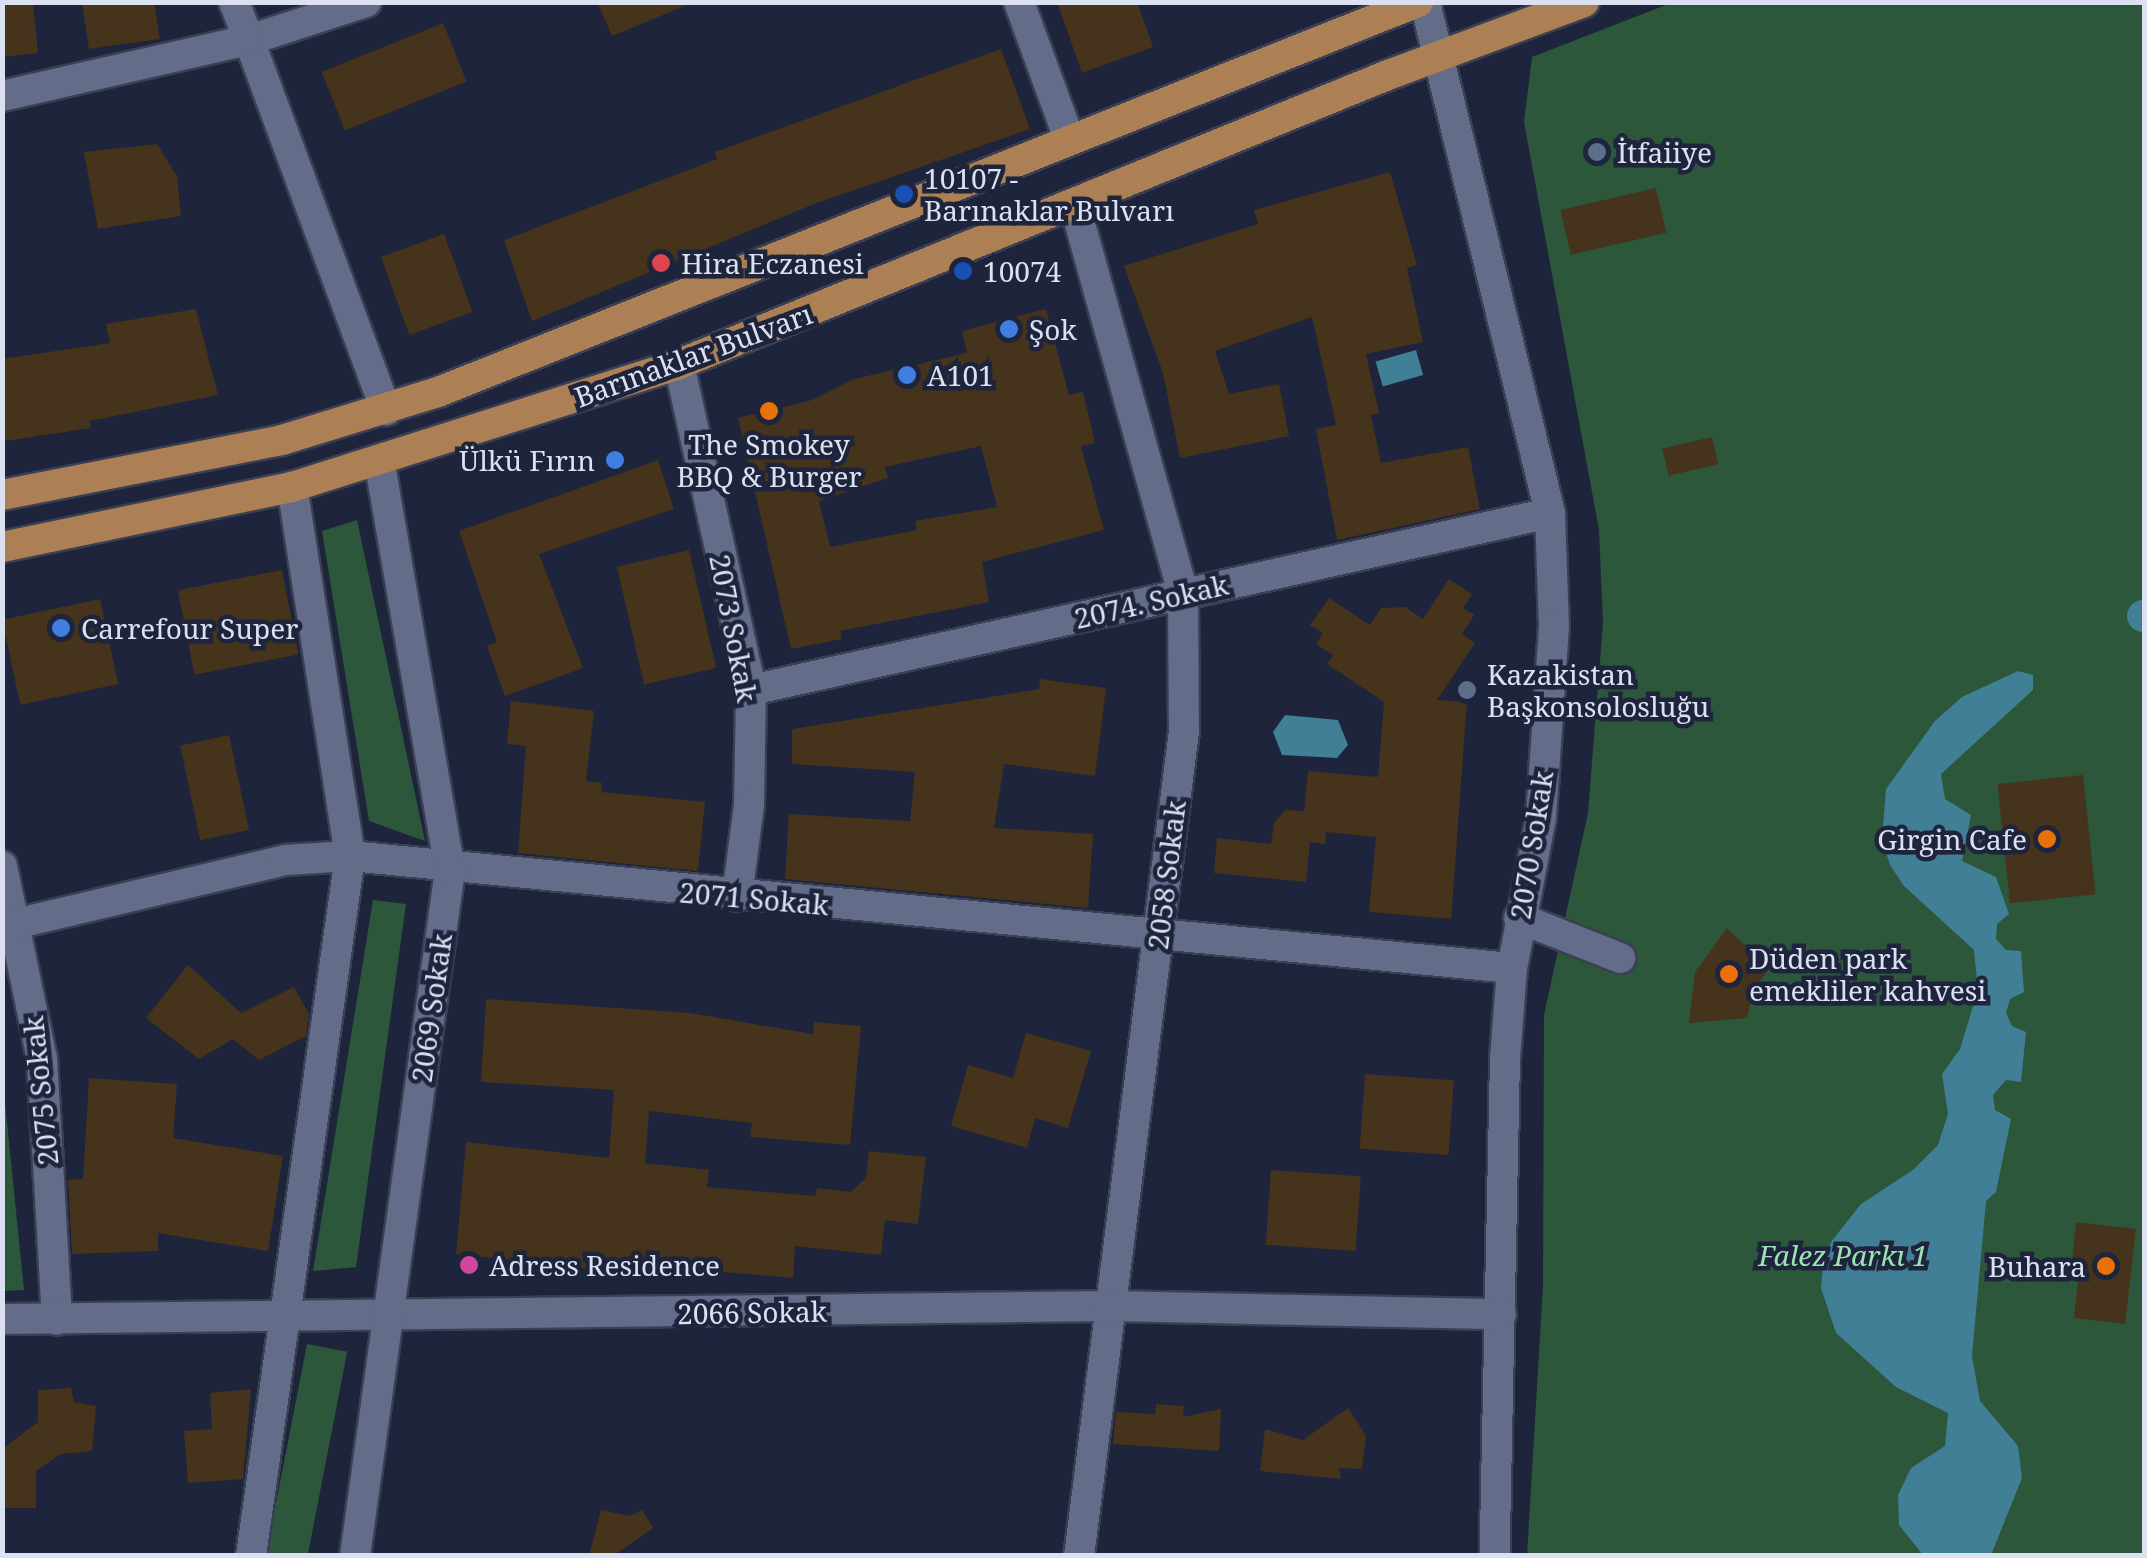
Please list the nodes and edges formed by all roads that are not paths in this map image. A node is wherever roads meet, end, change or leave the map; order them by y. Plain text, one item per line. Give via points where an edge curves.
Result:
1 (234, 2) edge
2 (366, 2) edge
3 (1018, 2) edge
4 (1584, 2) edge
5 (1429, 22) edge
6 (250, 40) junction
7 (2, 96) edge
8 (1069, 139) junction
9 (1076, 206) junction
10 (679, 364) junction
11 (386, 410) junction
12 (380, 463) junction
13 (292, 487) junction
14 (2, 495) edge
15 (1550, 513) junction
16 (2, 548) edge
17 (1183, 594) junction
18 (751, 690) junction
19 (350, 856) junction
20 (2, 866) edge
21 (450, 870) junction
22 (737, 896) junction
23 (1519, 918) junction
24 (10, 926) edge
25 (1159, 935) junction
26 (1620, 958) dead end
27 (1512, 968) junction
28 (1110, 1306) junction
29 (287, 1311) junction
30 (1502, 1314) junction
31 (388, 1318) junction
32 (2, 1319) edge
33 (57, 1320) junction
34 (250, 1556) edge
35 (355, 1556) edge
36 (1079, 1556) edge
37 (1495, 1556) edge

1 - 6 street
2 - 6 street
3 - 8 street
4 - 5 main road, Barınaklar Bulvarı
5 - 8 main road, Barınaklar Bulvarı
5 - 9 main road, Barınaklar Bulvarı
5 - 15 street, 2070 Sokak
6 - 7 street
6 - 11 street
8 - 11 main road, Barınaklar Bulvarı
9 - 10 main road, Barınaklar Bulvarı
9 - 17 street, 2058 Sokak
10 - 12 main road, Barınaklar Bulvarı
10 - 18 street, 2073 Sokak
11 - 14 main road, Barınaklar Bulvarı via 168,466
12 - 13 main road, Barınaklar Bulvarı
12 - 21 street, 2069 Sokak
13 - 16 main road, Barınaklar Bulvarı
13 - 19 street
15 - 17 street, 2074. Sokak
15 - 23 street, 2070 Sokak via 1554,626 1542,799
17 - 18 street, 2074. Sokak
17 - 25 street, 2058 Sokak via 1184,730
18 - 22 street, 2073 Sokak via 749,805
19 - 21 street, 2071 Sokak
19 - 24 street, 2071 Sokak via 286,860
19 - 29 street
20 - 24 street, 2075 Sokak
21 - 22 street, 2071 Sokak
21 - 31 street, 2069 Sokak
22 - 25 street, 2071 Sokak
23 - 26 street
23 - 27 street, 2070 Sokak
24 - 33 street, 2075 Sokak via 42,1059
25 - 27 street, 2071 Sokak
25 - 28 street, 2058 Sokak
27 - 30 street, 2070 Sokak
28 - 30 street, 2066 Sokak
28 - 31 street, 2066 Sokak
28 - 36 street, 2058 Sokak
29 - 31 street, 2066 Sokak
29 - 33 street, 2066 Sokak
29 - 34 street
30 - 37 street, 2070 Sokak
31 - 35 street, 2069 Sokak
32 - 33 street, 2066 Sokak

